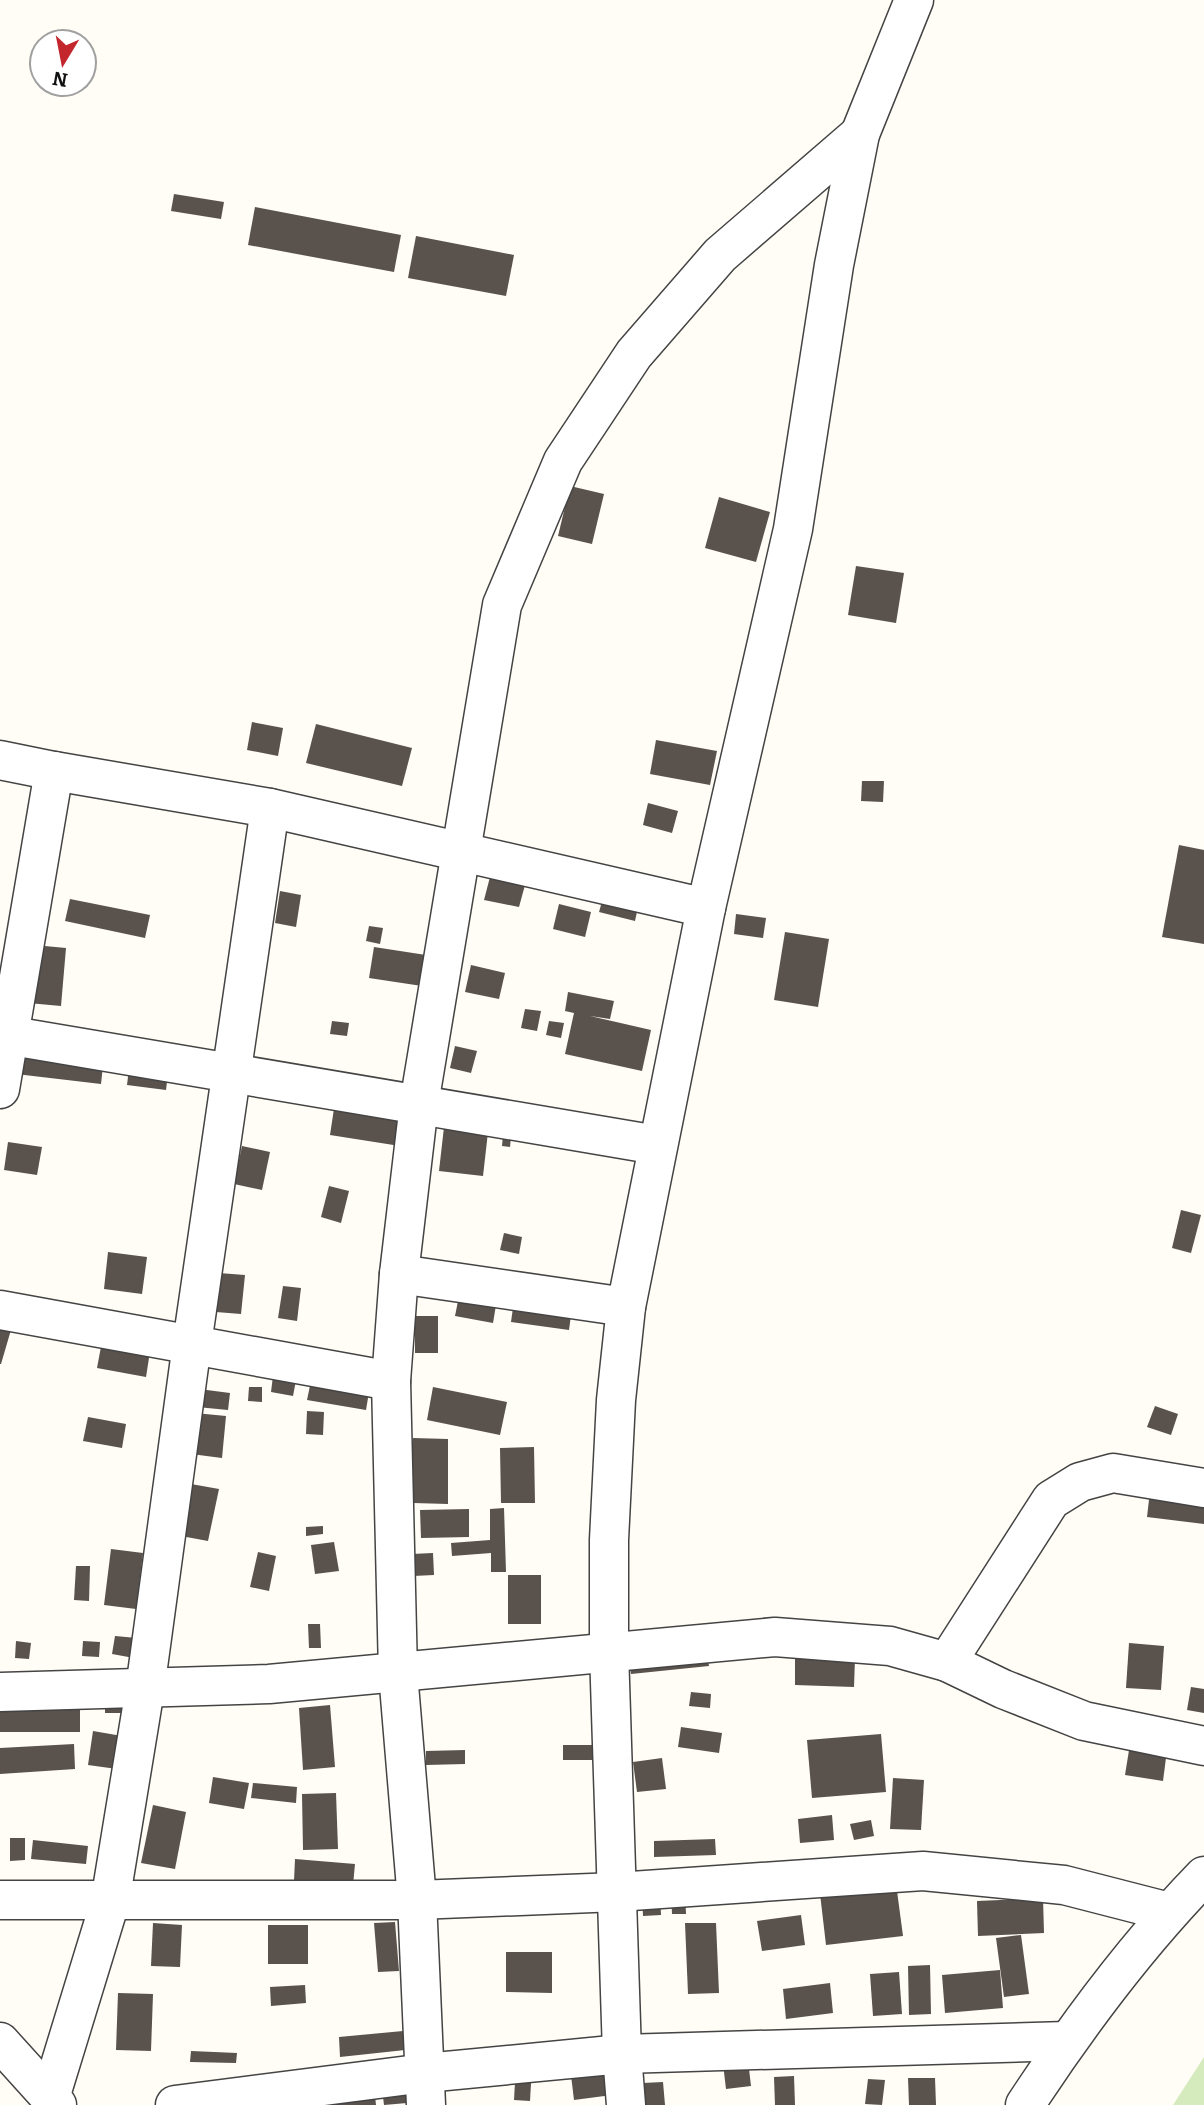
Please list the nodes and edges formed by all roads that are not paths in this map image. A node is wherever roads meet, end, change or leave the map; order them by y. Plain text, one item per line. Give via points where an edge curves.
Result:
1 (914, 0) edge
2 (860, 134) junction
3 (0, 760) edge
4 (54, 771) junction
5 (270, 808) junction
6 (461, 853) junction
7 (706, 908) junction
8 (4, 1035) edge
9 (230, 1074) junction
10 (0, 1089) edge
11 (419, 1104) junction
12 (657, 1145) junction
13 (399, 1274) junction
14 (626, 1307) junction
15 (0, 1310) edge
16 (192, 1344) junction
17 (391, 1381) junction
18 (1204, 1488) edge
19 (609, 1651) junction
20 (947, 1662) junction
21 (398, 1673) junction
22 (145, 1689) junction
23 (0, 1692) edge
24 (1204, 1746) edge
25 (1204, 1876) edge
26 (617, 1892) junction
27 (0, 1900) edge
28 (416, 1900) junction
29 (110, 1902) junction
30 (1169, 1912) junction
31 (1067, 2041) junction
32 (0, 2042) edge
33 (622, 2054) junction
34 (425, 2089) edge
35 (54, 2102) edge
36 (175, 2105) edge
37 (626, 2105) edge
38 (1025, 2105) edge

1 - 2 street
2 - 6 street via 720,255 634,354 563,460 502,604
2 - 7 street via 834,265 793,529
3 - 4 street
4 - 5 street
4 - 8 street
5 - 6 street
5 - 9 street
6 - 7 street
6 - 11 street
7 - 12 street
8 - 9 street
8 - 10 street
9 - 11 street
9 - 16 street
11 - 12 street
11 - 13 street
12 - 14 street
13 - 14 street
13 - 17 street
14 - 19 street via 609,1539
15 - 16 street
16 - 17 street
16 - 22 street
17 - 21 street
18 - 20 street via 1112,1473 1080,1482 1051,1500
19 - 20 street via 775,1637 890,1646
19 - 21 street
19 - 26 street
20 - 24 street via 1084,1721
21 - 22 street
21 - 28 street
22 - 23 street
22 - 29 street
25 - 30 street
26 - 28 street
26 - 30 street via 923,1871 1064,1885
26 - 33 street
27 - 29 street
28 - 29 street
28 - 34 street
29 - 35 street
30 - 31 street
31 - 33 street
31 - 38 street
32 - 35 street
33 - 34 street
33 - 37 street
34 - 36 street

